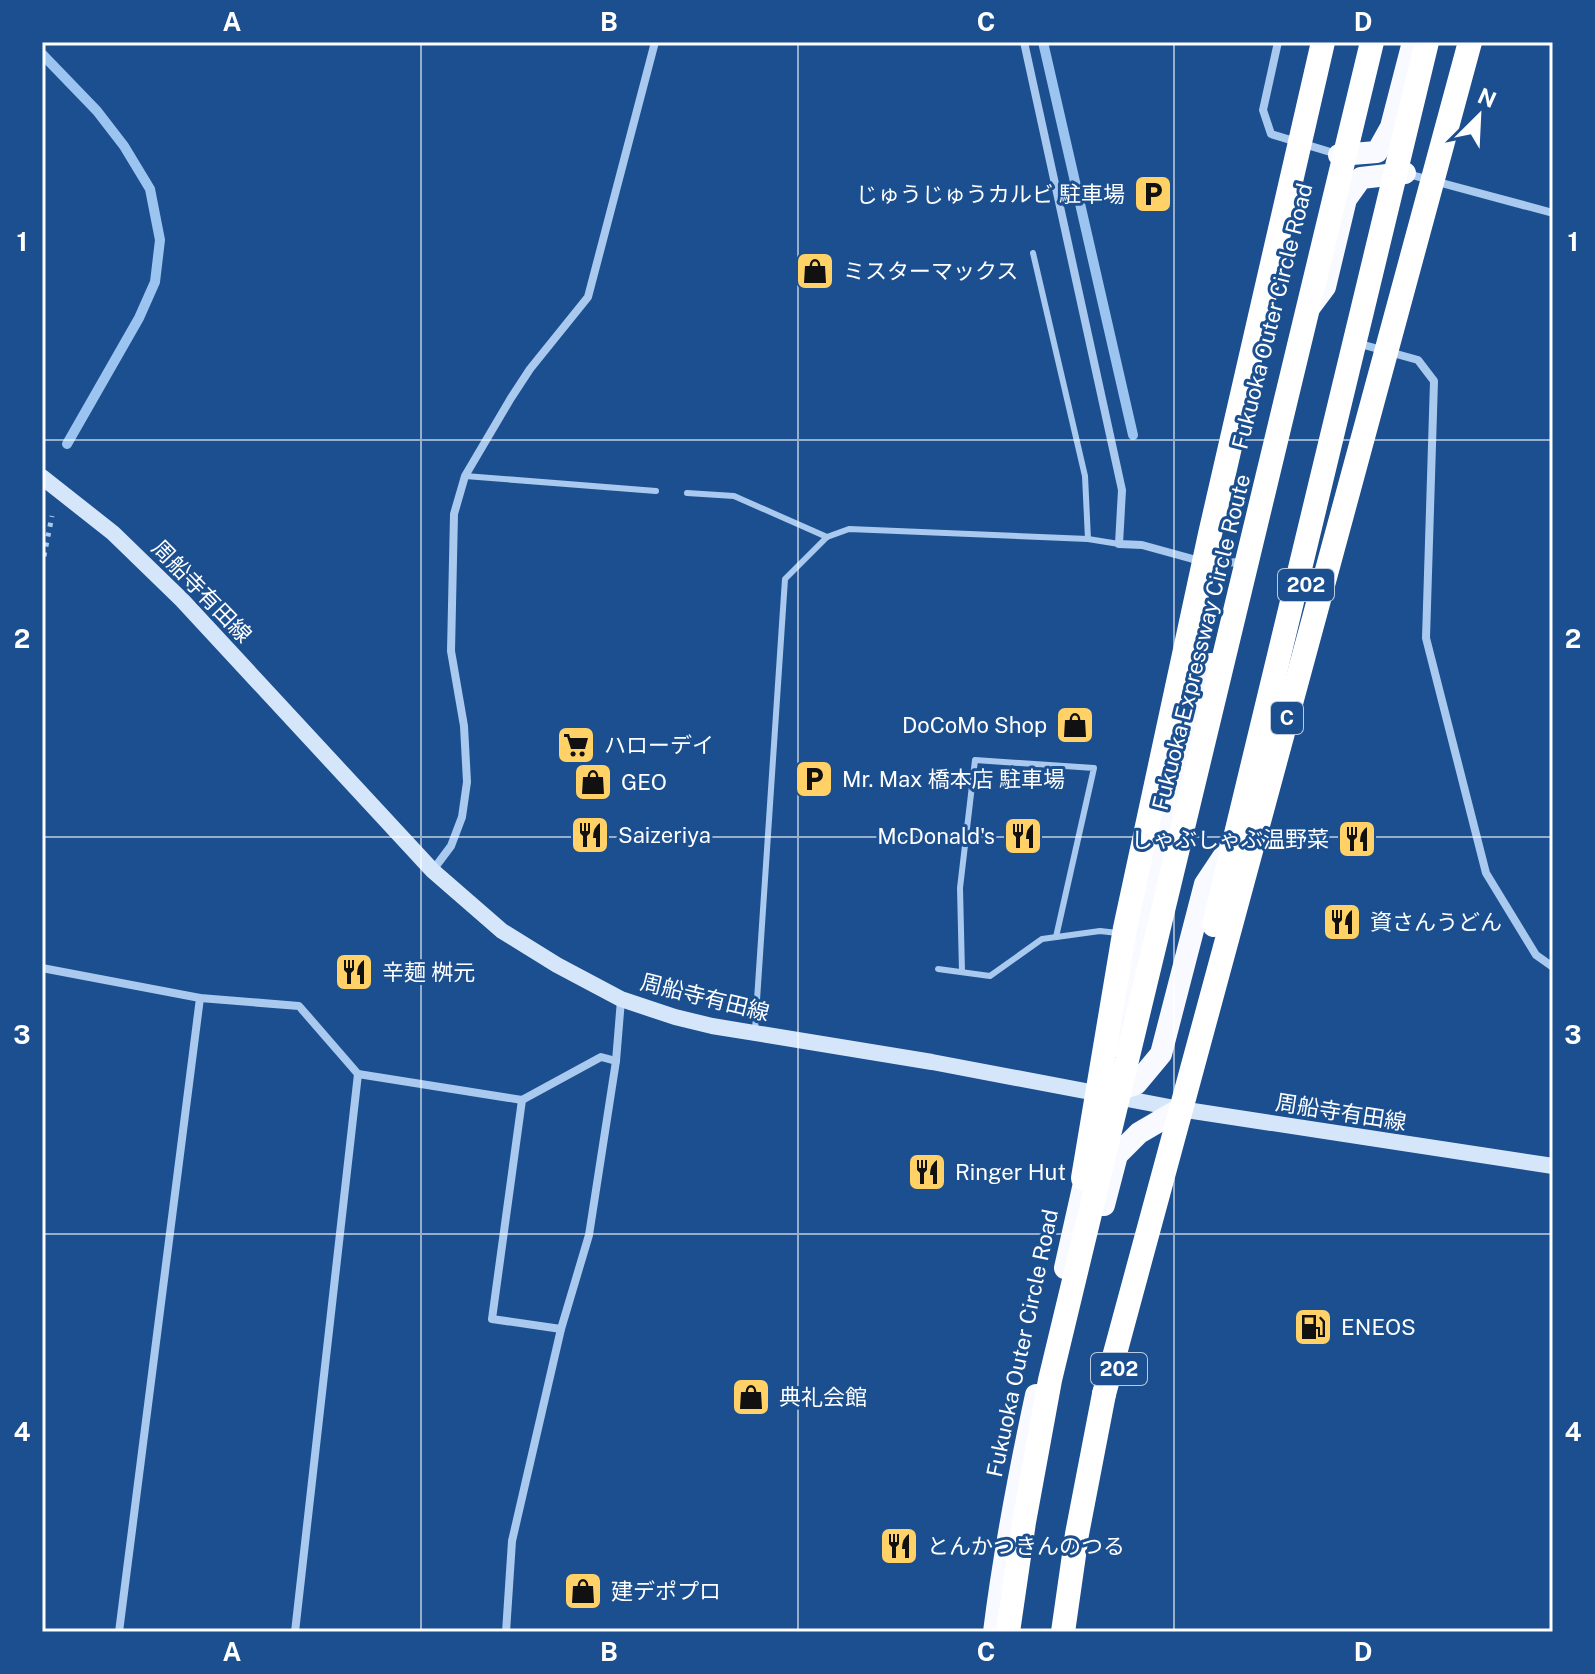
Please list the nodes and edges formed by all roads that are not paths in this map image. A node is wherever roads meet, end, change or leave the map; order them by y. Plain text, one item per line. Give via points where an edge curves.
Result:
1 (655, 42) edge
2 (1024, 42) edge
3 (1278, 42) edge
4 (1323, 42) edge
5 (1370, 42) edge
6 (1413, 42) edge
7 (1427, 42) edge
8 (1434, 42) edge
9 (1470, 42) edge
10 (1339, 155) junction
11 (1366, 162) dead end
12 (1379, 166) dead end
13 (1405, 173) junction
14 (1553, 213) edge
15 (1033, 253) dead end
16 (1296, 325) junction
17 (1364, 345) junction
18 (465, 476) junction
19 (42, 477) edge
20 (656, 491) dead end
21 (687, 493) dead end
22 (827, 537) junction
23 (1088, 539) junction
24 (1119, 544) junction
25 (1238, 562) junction
26 (1245, 825) junction
27 (433, 871) junction
28 (1141, 934) junction
29 (1056, 937) junction
30 (1553, 967) edge
31 (42, 968) edge
32 (938, 969) dead end
33 (962, 972) junction
34 (200, 998) junction
35 (621, 999) junction
36 (755, 1034) junction
37 (616, 1061) junction
38 (358, 1074) junction
39 (1104, 1095) junction
40 (522, 1100) junction
41 (1180, 1109) junction
42 (1553, 1166) edge
43 (561, 1329) junction
44 (1045, 1378) junction
45 (1104, 1394) junction
46 (119, 1632) edge
47 (295, 1632) edge
48 (506, 1632) edge
49 (994, 1632) edge
50 (1008, 1632) edge
51 (1063, 1632) edge
52 (1074, 1632) edge

1 - 18 street via 588,297 530,369
2 - 24 street via 1122,490
3 - 10 street via 1263,110 1271,134
4 - 44 highway, bridge via 1125,928
5 - 10 highway, Fukuoka Outer Circle Road
5 - 44 highway, Fukuoka Expressway Circle Route, bridge
6 - 10 highway via 1391,127 1377,152
7 - 45 highway, bridge
8 - 13 highway, 202
9 - 45 highway, C, bridge
10 - 11 street
10 - 16 highway, Fukuoka Outer Circle Road
12 - 13 street
13 - 14 street
13 - 16 highway via 1361,178 1346,199 1325,287
13 - 17 highway, 202
15 - 23 lane via 1085,476
16 - 25 highway, Fukuoka Outer Circle Road
17 - 26 highway, 202
17 - 30 street via 1418,360 1434,381 1426,638 1486,873 1536,955
18 - 20 lane
18 - 27 street via 454,514 451,651 467,782 451,846
19 - 27 main road, 周船寺有田線 via 113,533 182,600
21 - 22 lane via 734,496
22 - 23 lane via 849,529
22 - 36 lane via 785,579
23 - 24 lane
24 - 25 street via 1211,564
25 - 28 highway, Fukuoka Outer Circle Road
26 - 39 highway via 1205,884 1161,1054 1136,1084
26 - 41 highway, 202
27 - 35 main road, 周船寺有田線 via 502,931
28 - 29 lane via 1100,931
28 - 39 highway, Fukuoka Outer Circle Road
29 - 33 lane via 1042,939 990,976
29 - 33 lane via 1094,768 975,760 960,888
31 - 34 street
32 - 33 lane
34 - 38 street via 299,1006
34 - 46 street
35 - 36 main road, 周船寺有田線
35 - 37 street
36 - 39 main road, 周船寺有田線
37 - 40 street via 601,1057
37 - 43 street via 589,1235
38 - 40 street
38 - 47 street
39 - 41 main road, 周船寺有田線
39 - 44 highway, Fukuoka Outer Circle Road
40 - 43 street via 492,1319
41 - 42 main road, 周船寺有田線
41 - 44 highway via 1139,1133 1117,1155 1088,1266
41 - 52 highway, 202 via 1147,1220
43 - 48 street via 512,1541
44 - 49 highway, Fukuoka Outer Circle Road via 1021,1464
44 - 50 highway, Fukuoka Expressway Circle Route, bridge
45 - 51 highway, C

